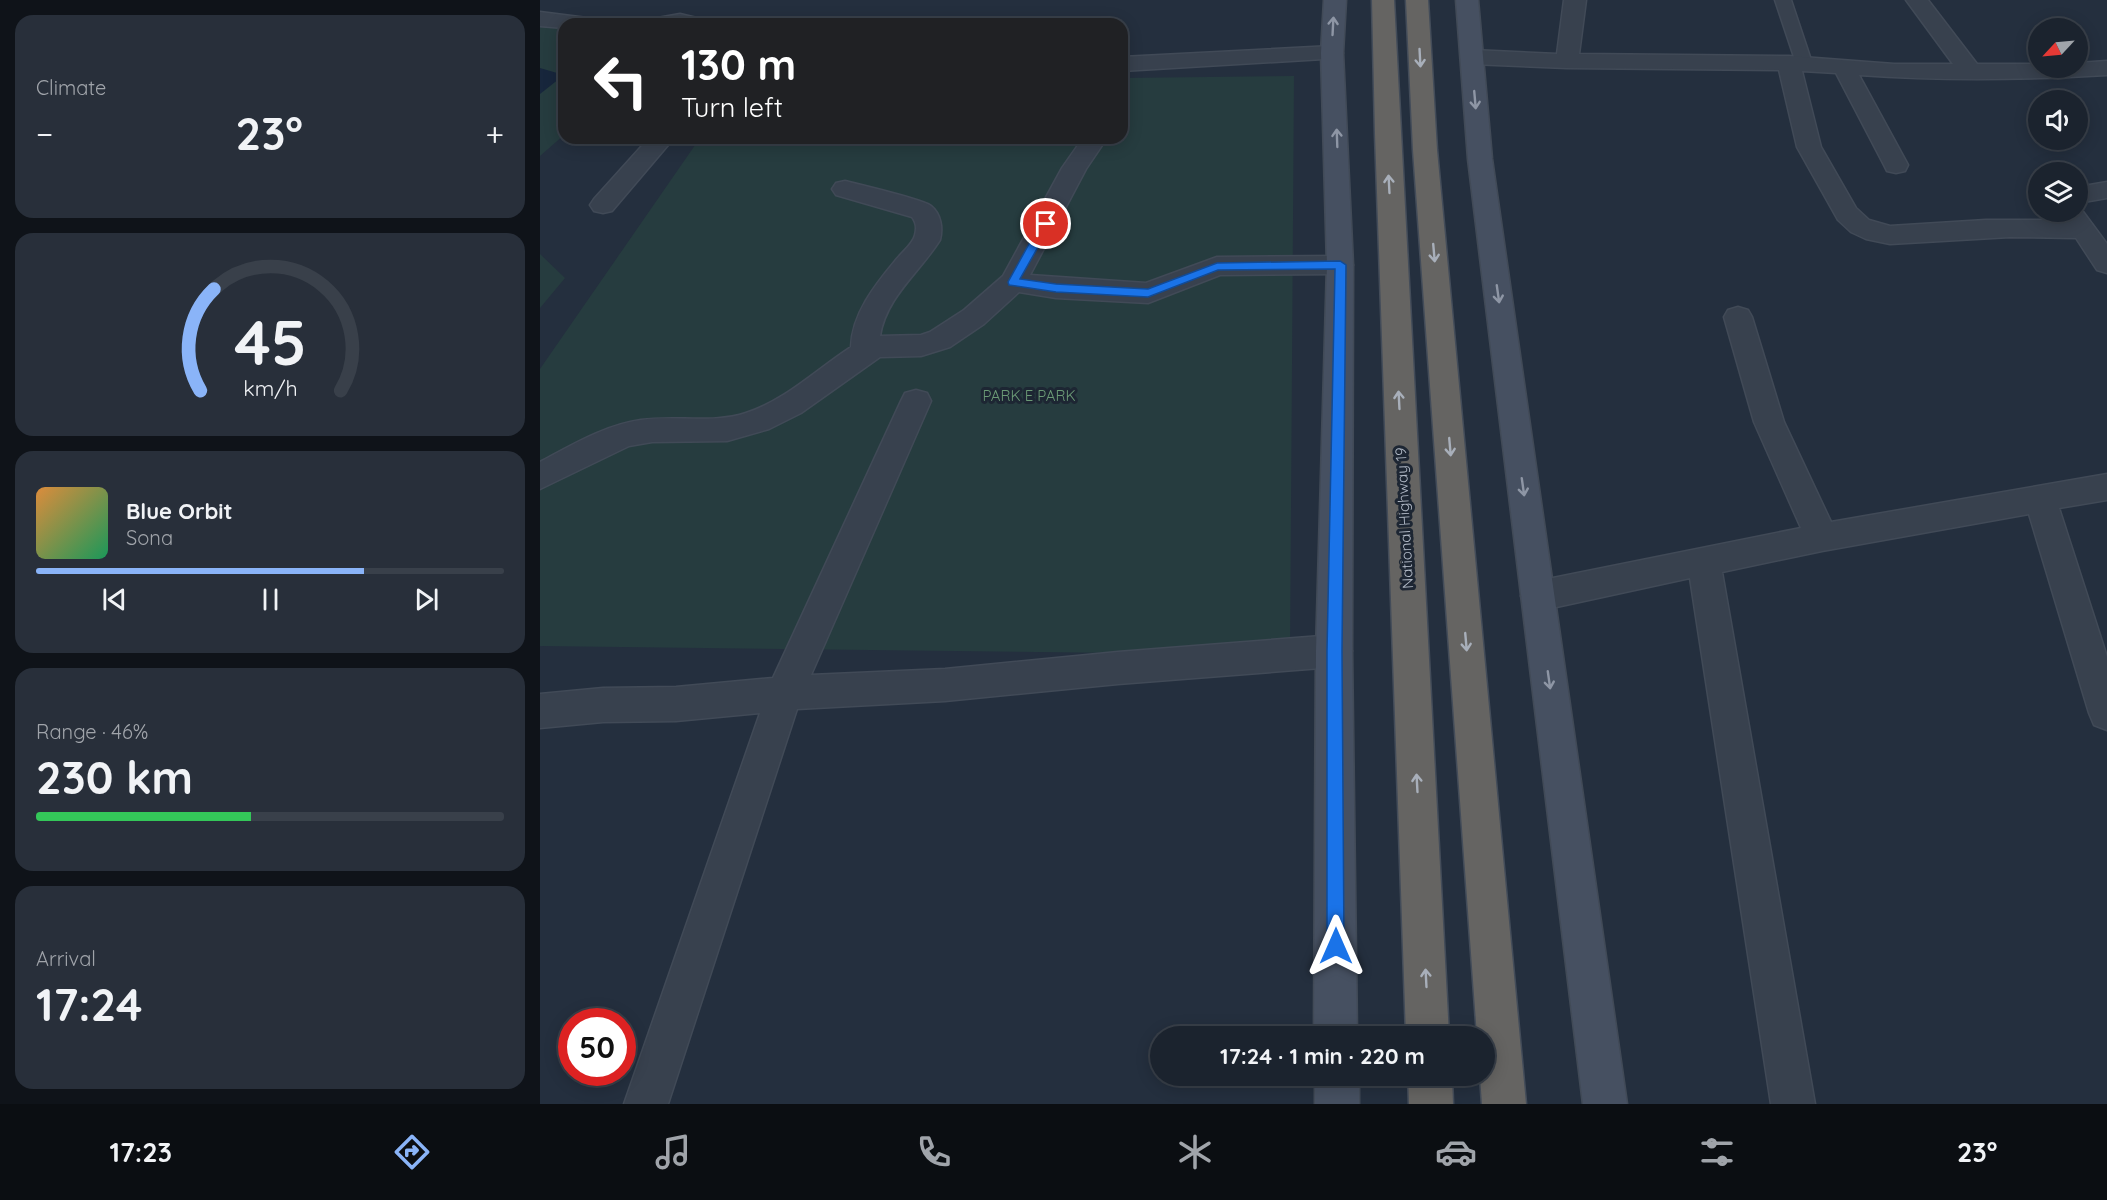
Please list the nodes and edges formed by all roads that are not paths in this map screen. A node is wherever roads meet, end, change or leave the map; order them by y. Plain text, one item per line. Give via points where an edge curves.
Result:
1 (1335, 0) edge
2 (1383, 0) edge
3 (1417, 0) edge
4 (1467, 0) edge
5 (1575, 0) edge
6 (1783, 0) edge
7 (1917, 0) edge
8 (540, 19) edge
9 (558, 21) edge
10 (1332, 53) junction
11 (1472, 57) junction
12 (1568, 61) junction
13 (1796, 63) junction
14 (1843, 66) junction
15 (1128, 68) edge
16 (2107, 68) edge
17 (1970, 71) junction
18 (657, 144) edge
19 (1091, 144) edge
20 (1896, 165) dead end
21 (845, 189) dead end
22 (2107, 190) edge
23 (2088, 193) edge
24 (603, 205) dead end
25 (2058, 222) edge
26 (2078, 222) edge
27 (2107, 264) edge
28 (1340, 265) junction
29 (1013, 282) junction
30 (1738, 317) dead end
31 (864, 352) junction
32 (916, 400) dead end
33 (540, 476) edge
34 (2107, 488) edge
35 (2040, 499) junction
36 (1822, 537) junction
37 (1704, 561) junction
38 (1538, 596) junction
39 (1334, 651) junction
40 (784, 694) junction
41 (540, 711) edge
42 (2107, 713) edge
43 (1336, 1026) edge
44 (1428, 1026) edge
45 (1337, 1086) edge
46 (1430, 1086) edge
47 (646, 1104) edge
48 (1337, 1104) edge
49 (1431, 1104) edge
50 (1504, 1104) edge
51 (1605, 1104) edge
52 (1793, 1104) edge

10 -> 1 main road
44 -> 2 highway, National Highway 19
3 -> 50 highway via 1425,150
4 - 11 main road
5 - 12 street
6 - 13 lane
7 - 17 street
8 - 9 street
10 - 15 street
28 -> 10 main road
11 - 12 street
11 -> 38 main road via 1480,159
12 - 13 street
13 - 14 street
13 - 25 street via 1809,147 1841,205 1860,226 1890,235
14 - 17 street
14 - 20 street
16 - 17 street
18 - 24 street
19 - 29 street
21 - 31 street via 921,211 929,219 927,240 873,315
22 - 23 street
26 - 27 street
28 - 29 street via 1217,267 1148,293
28 - 39 main road
29 - 31 street via 938,341 915,348 884,345
30 - 36 street via 1768,422
31 - 33 street via 779,412 718,430 628,435
32 - 40 street
34 - 35 street
35 - 36 street
35 - 42 street
36 - 37 street
37 - 38 street
37 - 52 street
38 -> 51 main road
39 - 40 street via 945,685
39 - 43 main road
40 - 41 street
40 - 47 street
45 - 48 main road
46 - 49 highway

